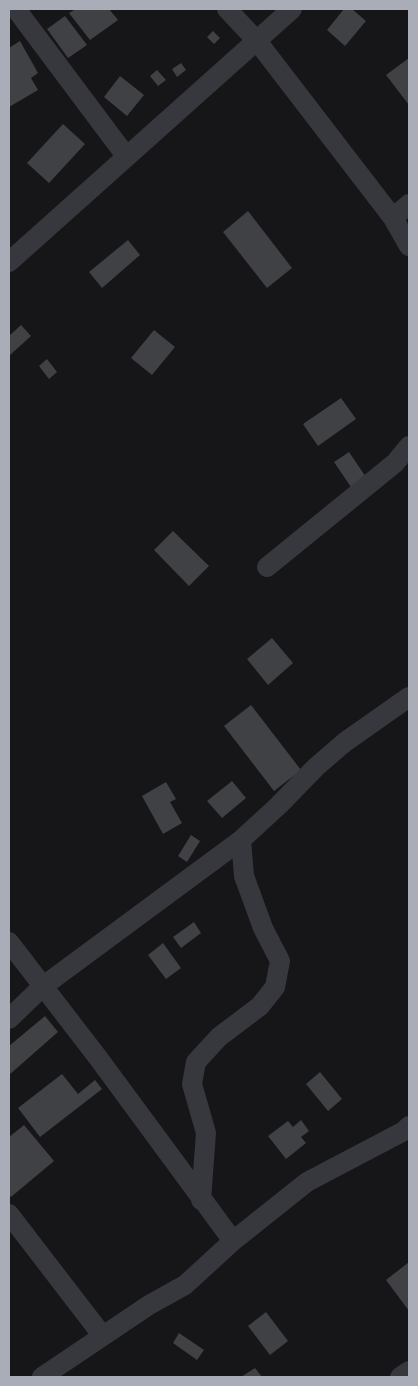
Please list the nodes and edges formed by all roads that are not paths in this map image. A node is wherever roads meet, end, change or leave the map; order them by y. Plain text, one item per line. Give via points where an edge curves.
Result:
1 (16, 9) edge
2 (227, 9) edge
3 (292, 9) edge
4 (257, 42) junction
5 (126, 156) junction
6 (409, 204) edge
7 (392, 218) junction
8 (409, 246) edge
9 (9, 262) edge
10 (409, 446) edge
11 (267, 567) dead end
12 (409, 697) edge
13 (240, 840) junction
14 (9, 942) edge
15 (42, 987) junction
16 (9, 1019) edge
17 (407, 1132) edge
18 (201, 1200) junction
19 (9, 1214) edge
20 (233, 1241) junction
21 (102, 1335) junction
22 (409, 1371) edge
23 (42, 1377) edge
24 (400, 1377) edge

1 - 5 street
2 - 4 street
3 - 4 street
4 - 5 street
4 - 7 street
5 - 9 street
6 - 7 street
7 - 8 street
10 - 11 street via 395,463
12 - 13 street via 344,742
13 - 15 street
13 - 18 street via 244,876 263,928 280,961 275,986 260,1006 219,1038 196,1062 192,1084 206,1133
14 - 15 street
15 - 16 street
15 - 18 street via 99,1059
17 - 20 street via 307,1182
18 - 20 street
19 - 21 street
20 - 21 street via 186,1286
21 - 23 street
22 - 24 street

